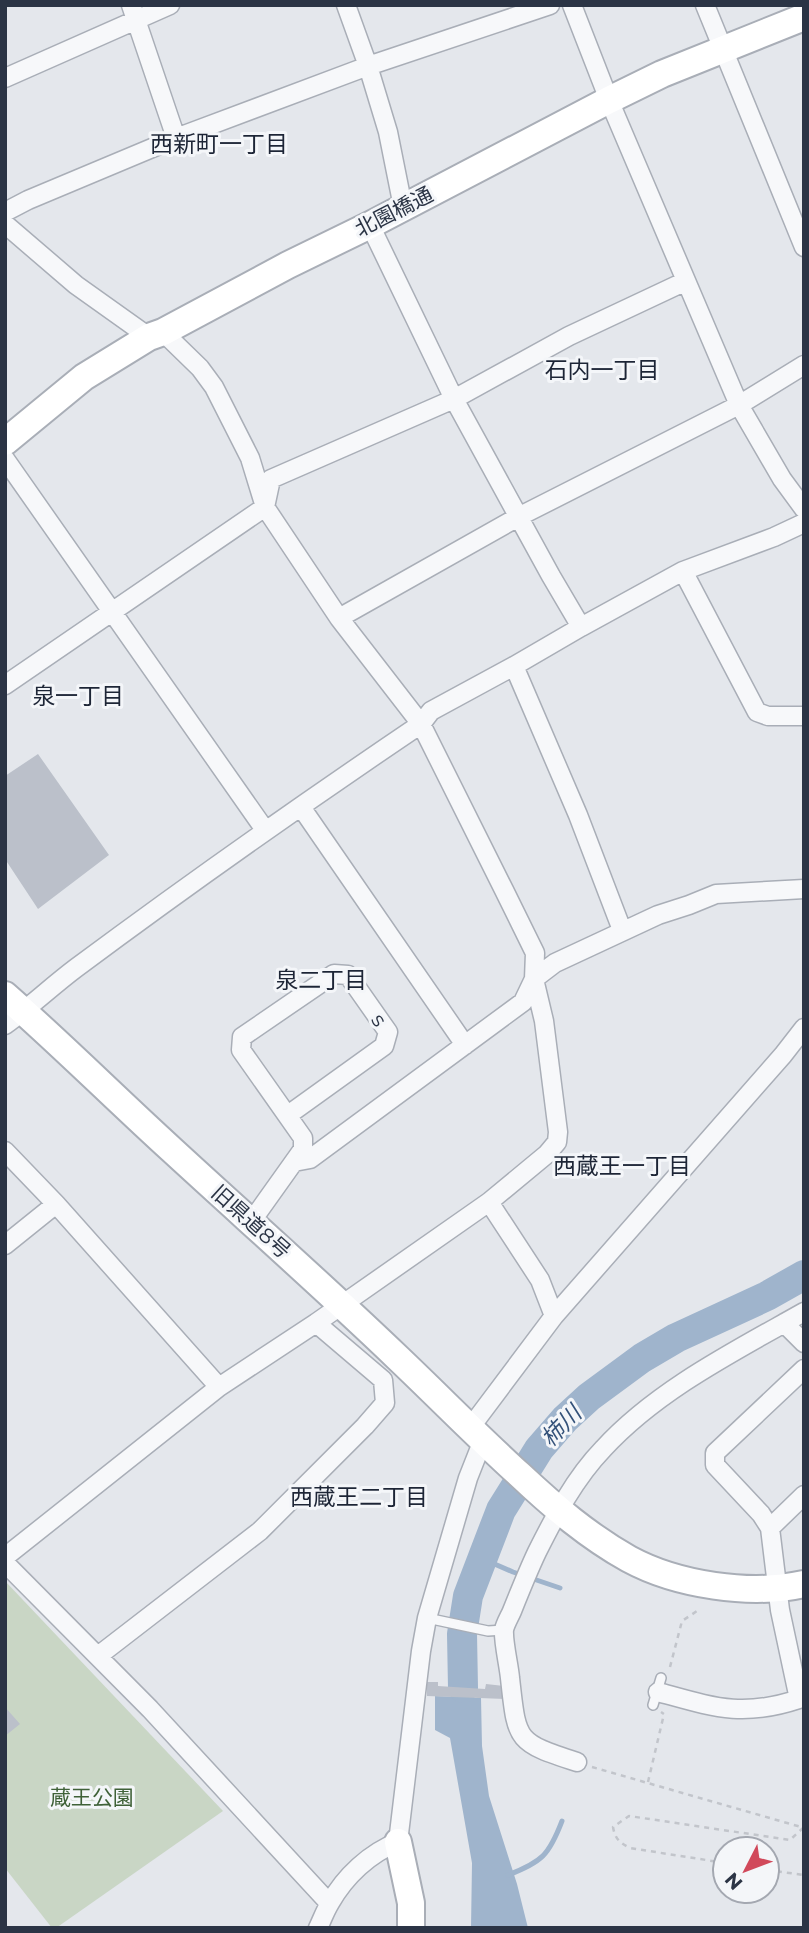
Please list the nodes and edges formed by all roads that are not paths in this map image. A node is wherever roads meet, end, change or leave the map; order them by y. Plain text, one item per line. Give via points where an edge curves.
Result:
1 (170, 5) edge
2 (346, 5) edge
3 (550, 5) edge
4 (572, 5) edge
5 (705, 5) edge
6 (134, 13) edge
7 (804, 17) edge
8 (723, 49) junction
9 (368, 66) junction
10 (5, 78) edge
11 (608, 100) junction
12 (176, 138) junction
13 (403, 207) junction
14 (5, 212) edge
15 (5, 224) edge
16 (370, 225) junction
17 (804, 247) edge
18 (686, 281) junction
19 (156, 335) junction
20 (804, 365) edge
21 (454, 399) junction
22 (739, 405) junction
23 (5, 442) edge
24 (5, 459) edge
25 (265, 507) junction
26 (804, 509) edge
27 (520, 516) junction
28 (804, 523) edge
29 (683, 571) junction
30 (112, 611) junction
31 (339, 618) junction
32 (581, 627) junction
33 (514, 666) junction
34 (5, 685) edge
35 (804, 716) edge
36 (421, 724) junction
37 (301, 807) junction
38 (265, 830) junction
39 (804, 889) edge
40 (622, 930) junction
41 (534, 979) junction
42 (11, 1011) edge
43 (804, 1028) edge
44 (465, 1045) junction
45 (288, 1115) junction
46 (5, 1151) edge
47 (294, 1162) junction
48 (489, 1202) junction
49 (56, 1204) junction
50 (251, 1222) junction
51 (5, 1245) edge
52 (341, 1304) junction
53 (804, 1312) edge
54 (554, 1316) junction
55 (316, 1323) junction
56 (784, 1323) junction
57 (804, 1343) edge
58 (804, 1370) edge
59 (219, 1387) junction
60 (483, 1440) junction
61 (804, 1494) edge
62 (555, 1507) junction
63 (770, 1528) junction
64 (5, 1557) edge
65 (5, 1563) edge
66 (804, 1584) edge
67 (777, 1588) junction
68 (433, 1619) junction
69 (496, 1631) junction
70 (98, 1656) junction
71 (658, 1692) road end
72 (801, 1699) edge
73 (577, 1762) road end
74 (398, 1842) junction
75 (329, 1903) junction
76 (317, 1928) edge
77 (411, 1928) edge

1 - 6 street
2 - 9 street
3 - 9 street
4 - 11 street
5 - 8 street
6 - 10 street
6 - 12 street
7 - 8 street, 北園橋通
8 - 11 street, 北園橋通
8 - 17 street
9 - 12 street
9 - 13 street via 388,132
11 - 13 street, 北園橋通
11 - 18 street
12 - 14 street
13 - 16 street, 北園橋通
15 - 19 street via 76,285
16 - 19 street, 北園橋通
16 - 21 street
18 - 21 street via 569,336
18 - 22 street
19 - 23 street, 北園橋通 via 84,377
19 - 25 street via 200,368 214,387 250,458
20 - 22 street
21 - 25 street via 271,479
21 - 27 street
22 - 26 street
22 - 27 street
24 - 30 street
25 - 30 street
25 - 31 street
27 - 31 street
27 - 32 street
28 - 29 street
29 - 32 street
29 - 35 street via 757,712
30 - 34 street
30 - 38 street
31 - 36 street
32 - 33 street
33 - 36 street via 431,711
33 - 40 street
36 - 37 street
36 - 41 street via 535,953
37 - 38 street
37 - 44 street
38 - 42 street
39 - 40 street via 716,894
40 - 41 street via 555,963
41 - 44 street via 523,1002
41 - 48 street via 544,1021 557,1142
42 - 50 street, 旧県道8号
43 - 54 street
44 - 47 street via 310,1159
45 - 45 street, s via 241,1050 242,1037 334,974 348,975 388,1032 384,1046
45 - 47 street, s via 303,1138 303,1149
46 - 49 street
47 - 50 street, s
48 - 52 street
48 - 54 street via 540,1280
49 - 51 street
49 - 59 street
50 - 52 street, 旧県道8号
52 - 55 street
52 - 60 street, 旧県道8号
53 - 56 street
54 - 60 street
55 - 59 street
55 - 70 street via 383,1380 385,1403 260,1531
56 - 57 street
56 - 62 street via 717,1361 635,1419 601,1450
58 - 63 street via 715,1452 715,1465
59 - 64 street
60 - 62 street, 旧県道8号
60 - 68 street via 468,1478
61 - 63 street
62 - 67 street via 584,1531 648,1567 713,1584
62 - 69 street via 520,1593
63 - 67 street
65 - 70 street
66 - 67 street
67 - 72 street
68 - 69 lane
68 - 74 street via 421,1651
69 - 73 street via 518,1730 540,1750
70 - 75 street
71 - 72 street via 719,1708 762,1709
74 - 75 street via 375,1853 352,1873
74 - 77 street via 411,1903
75 - 76 street

